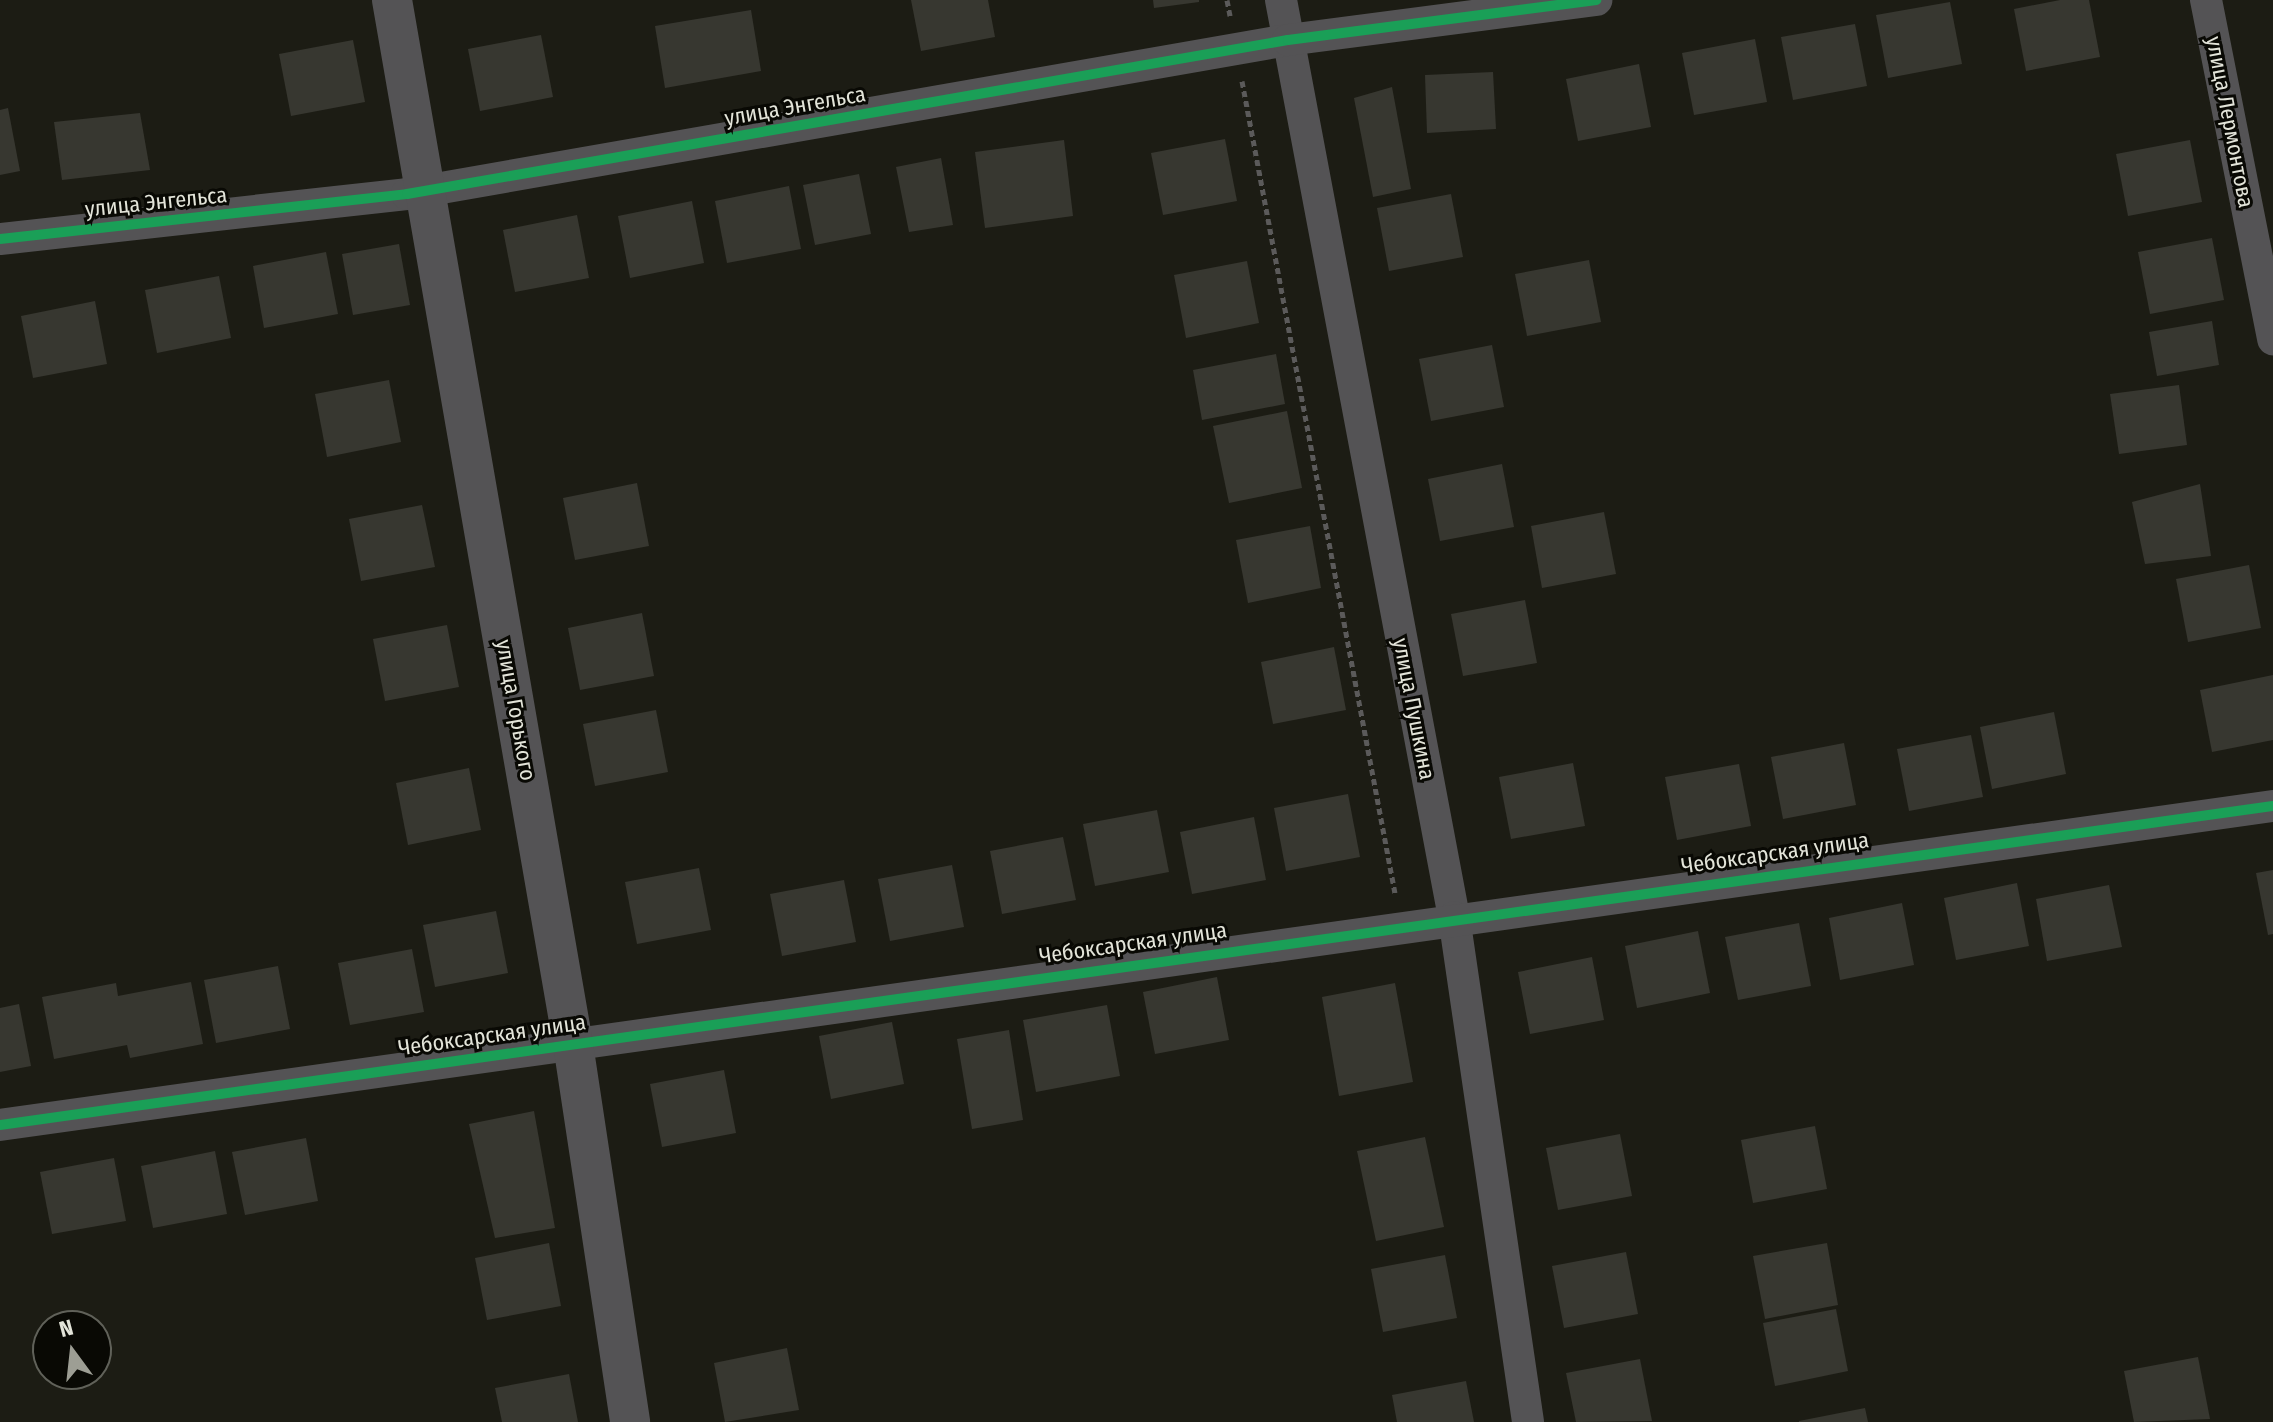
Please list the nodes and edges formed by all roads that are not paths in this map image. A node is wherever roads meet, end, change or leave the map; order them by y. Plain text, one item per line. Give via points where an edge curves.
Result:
1 (392, 0) edge
2 (1281, 0) edge
3 (1596, 0) edge
4 (2206, 0) edge
5 (1288, 40) junction
6 (427, 189) junction
7 (0, 239) edge
8 (2273, 339) edge
9 (2273, 806) edge
10 (1454, 917) junction
11 (573, 1044) junction
12 (0, 1125) edge
13 (630, 1422) edge
14 (1528, 1422) edge

1 - 6 street, улица Горького
2 - 5 street, улица Пушкина
3 - 5 street, улица Энгельса
4 - 8 street, улица Лермонтова
5 - 6 street, улица Энгельса
5 - 10 street, улица Пушкина
6 - 7 street, улица Энгельса
6 - 11 street, улица Горького
9 - 10 street, Чебоксарская улица
10 - 11 street, Чебоксарская улица
10 - 14 street, улица Пушкина
11 - 12 street, Чебоксарская улица
11 - 13 street, улица Горького

